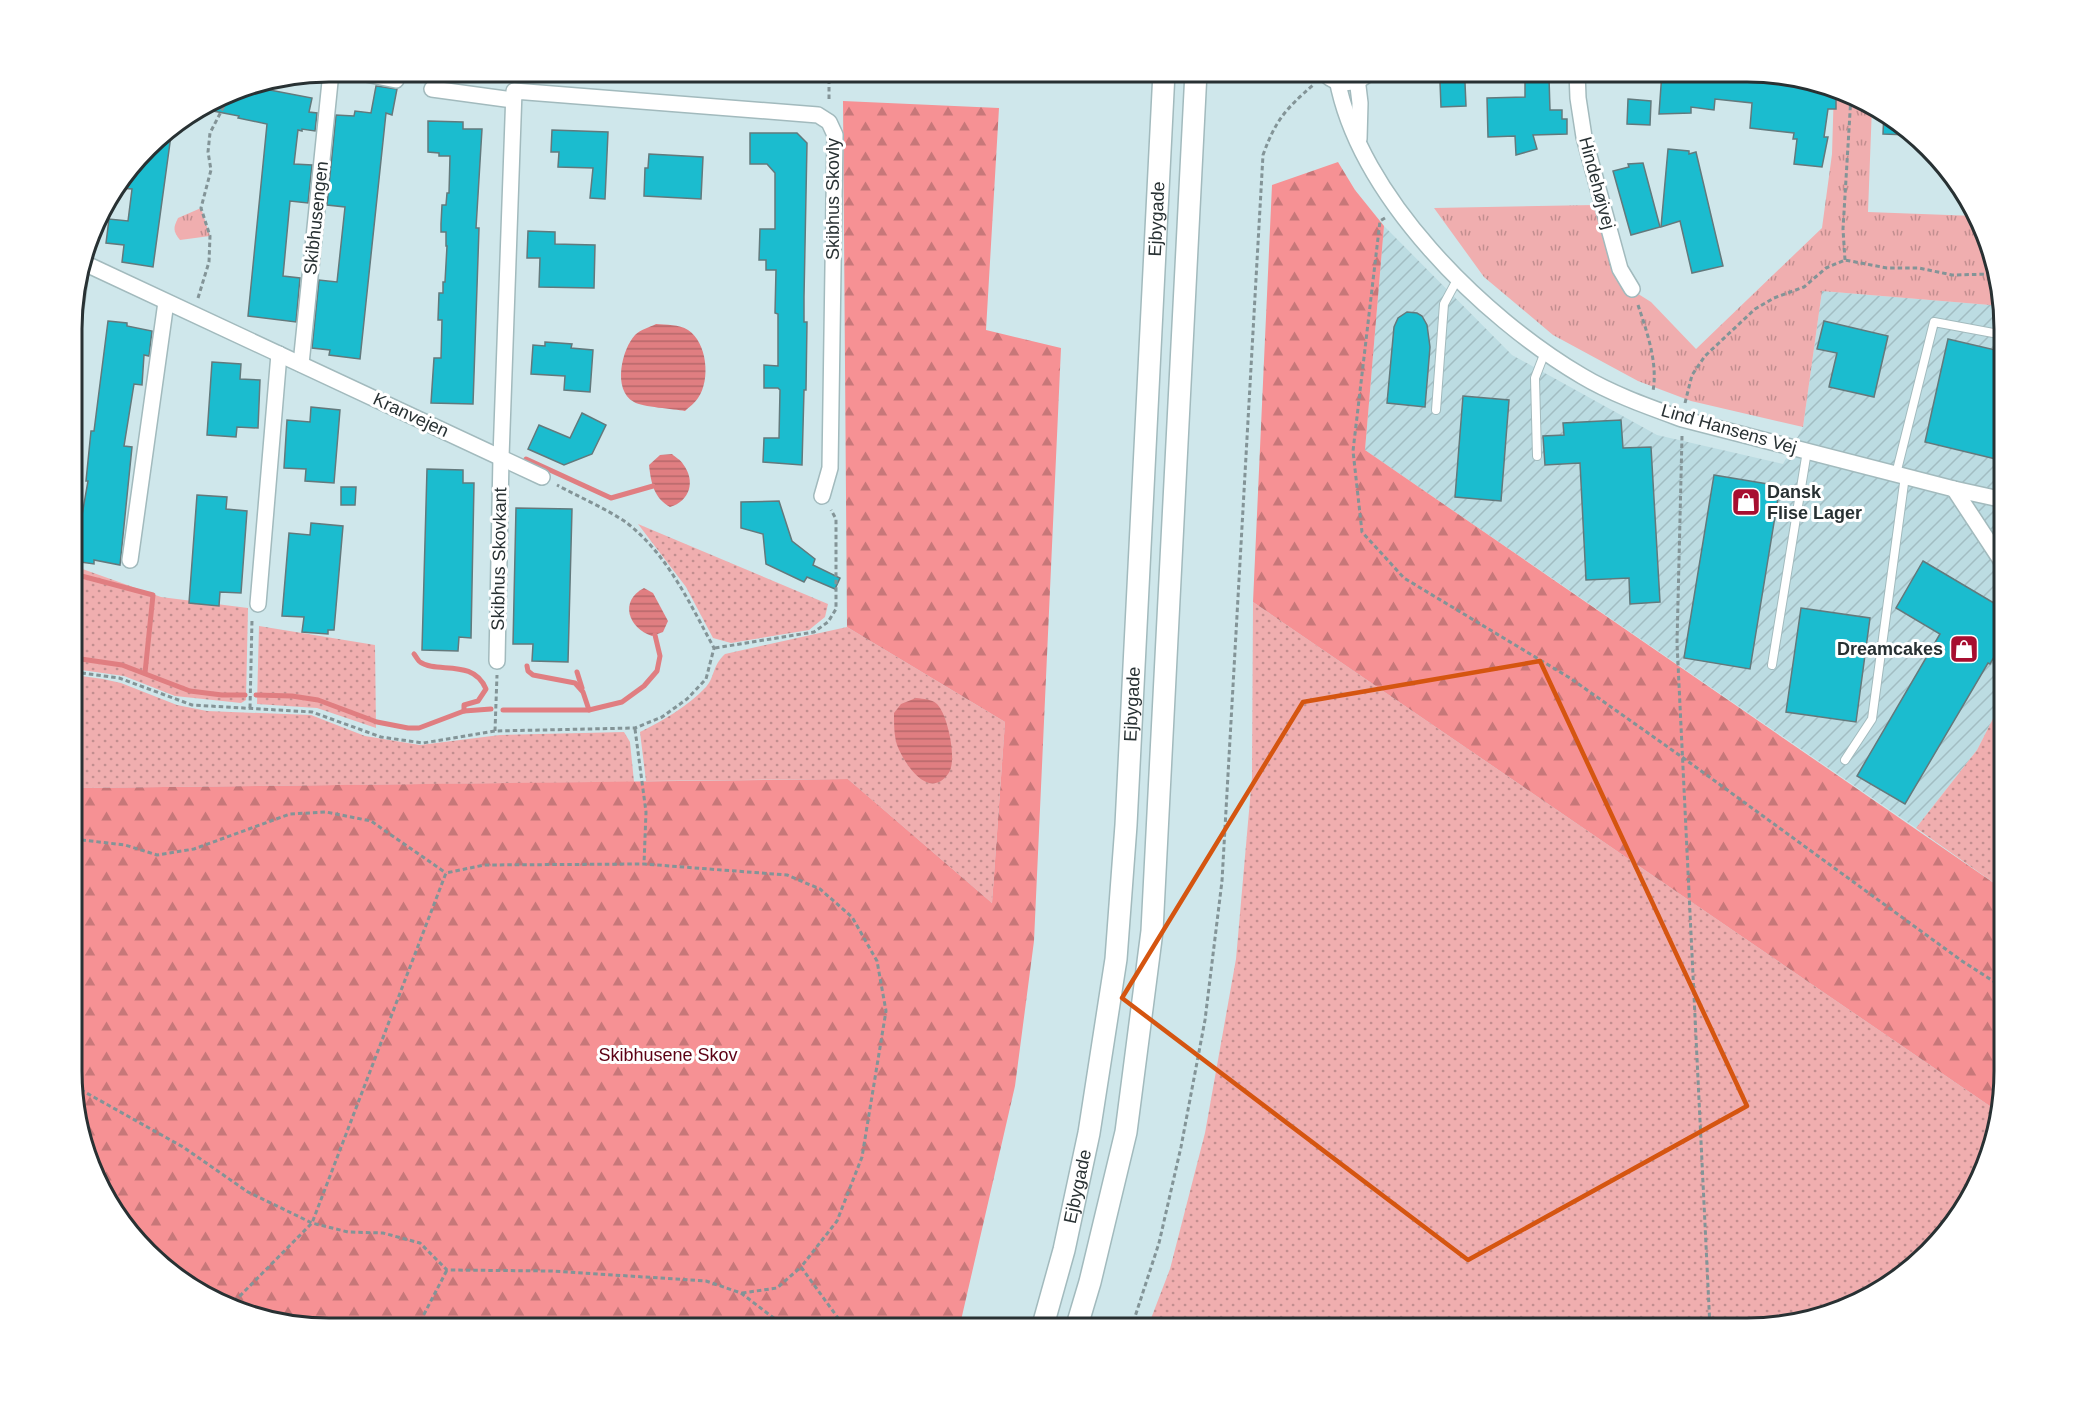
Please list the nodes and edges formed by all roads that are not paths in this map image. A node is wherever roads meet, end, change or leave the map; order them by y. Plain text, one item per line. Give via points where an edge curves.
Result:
1 (330, 82) edge
2 (1163, 82) edge
3 (1195, 82) edge
4 (1343, 82) edge
5 (1347, 82) edge
6 (1577, 82) edge
7 (432, 89) dead end
8 (513, 100) junction
9 (1358, 142) junction
10 (91, 267) edge
11 (1458, 279) junction
12 (1632, 289) road end
13 (166, 302) junction
14 (1994, 333) edge
15 (1545, 352) junction
16 (279, 354) junction
17 (301, 364) junction
18 (1436, 410) dead end
19 (1808, 451) junction
20 (1537, 456) dead end
21 (501, 457) junction
22 (1900, 475) junction
23 (542, 477) road end
24 (1954, 489) junction
25 (822, 495) road end
26 (1994, 498) edge
27 (1994, 550) edge
28 (130, 560) dead end
29 (258, 604) road end
30 (497, 662) road end
31 (1772, 664) dead end
32 (1845, 760) dead end
33 (1045, 1318) edge
34 (1079, 1318) edge

1 - 17 street, Skibhusengen
2 - 33 main road, Ejbygade via 1116,959 1089,1133
3 - 34 main road, Ejbygade via 1152,931 1126,1132
4 - 9 street, Lind Hansens Vej via 1341,104
5 - 9 street via 1360,103
6 - 12 street, Hindehøjvej via 1584,137 1620,269
7 - 8 street, Skibhus Skovly
8 - 21 street
8 - 25 street, Skibhus Skovly via 514,91 818,115 829,122 835,135 830,468
9 - 11 street, Lind Hansens Vej via 1399,210
10 - 13 street, Kranvejen
11 - 15 street, Lind Hansens Vej via 1515,332
11 - 18 lane via 1444,304
13 - 16 street, Kranvejen
13 - 28 street
14 - 22 lane via 1934,322
15 - 19 street, Lind Hansens Vej via 1583,377 1650,407
15 - 20 lane via 1535,378
16 - 17 street, Kranvejen
16 - 29 street
17 - 21 street, Kranvejen
19 - 22 street, Lind Hansens Vej
19 - 31 lane
21 - 23 street, Kranvejen
21 - 30 street, Skibhus Skovkant
22 - 24 street, Lind Hansens Vej
22 - 32 lane via 1872,719
24 - 26 street, Lind Hansens Vej
24 - 27 street

